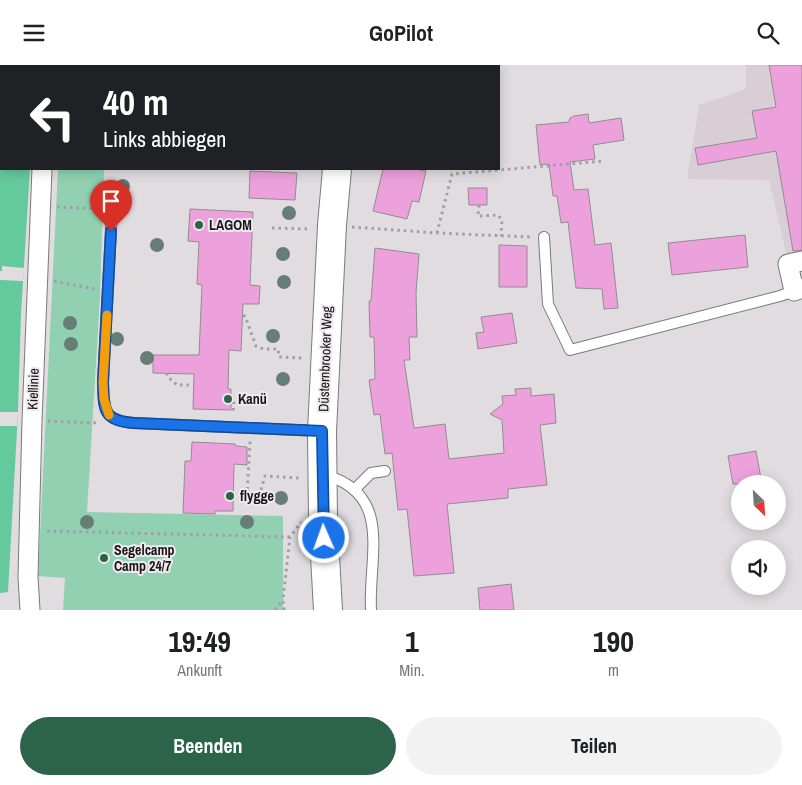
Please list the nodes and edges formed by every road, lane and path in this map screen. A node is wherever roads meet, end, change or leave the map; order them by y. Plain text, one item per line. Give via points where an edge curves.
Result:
1 (604, 161) dead end
2 (42, 170) edge
3 (337, 170) edge
4 (499, 170) edge
5 (500, 170) edge
6 (479, 205) dead end
7 (41, 206) junction
8 (112, 209) joint
9 (321, 227) junction
10 (272, 228) dead end
11 (437, 233) junction
12 (501, 236) junction
13 (544, 237) joint
14 (802, 261) edge
15 (37, 278) junction
16 (798, 289) edge
17 (108, 290) junction
18 (243, 316) dead end
19 (304, 358) dead end
20 (167, 373) dead end
21 (194, 385) dead end
22 (231, 398) dead end
23 (109, 416) junction
24 (32, 421) junction
25 (232, 427) junction
26 (250, 427) junction
27 (322, 431) junction
28 (385, 471) dead end
29 (312, 477) junction
30 (354, 490) junction
31 (233, 495) dead end
32 (247, 496) junction
33 (323, 520) junction
34 (29, 527) junction
35 (290, 537) junction
36 (283, 599) junction
37 (30, 610) edge
38 (275, 610) edge
39 (284, 610) edge
40 (328, 610) edge
41 (371, 610) edge

1 - 5 path
2 - 7 street, Kiellinie
3 - 9 street, Düsternbrooker Weg
4 - 11 path via 452,174
6 - 12 path via 478,216 498,215 502,220
7 - 8 path
7 - 15 street, Kiellinie
8 - 17 lane
9 - 10 path
9 - 11 path
9 - 27 street, Düsternbrooker Weg
11 - 12 path
12 - 13 path
13 - 16 lane via 548,304 570,350
14 - 16 street via 788,264
15 - 17 path
15 - 24 street, Kiellinie
17 - 23 lane via 103,382
18 - 19 path via 256,345 263,349 278,349 278,357
20 - 21 path via 177,385
22 - 25 path via 234,398
23 - 24 path via 94,423
23 - 25 lane via 134,423
24 - 34 street, Kiellinie
25 - 26 lane
26 - 27 lane
26 - 32 path
27 - 29 street, Düsternbrooker Weg
28 - 30 lane via 371,473
29 - 30 lane via 336,479
29 - 32 path via 265,477 259,496
29 - 33 street, Düsternbrooker Weg
30 - 41 lane via 368,510 373,526
31 - 32 path
33 - 35 path via 302,521
33 - 40 street, Düsternbrooker Weg
34 - 35 path via 41,530
34 - 37 street, Kiellinie
35 - 36 path
36 - 38 path
36 - 39 path

